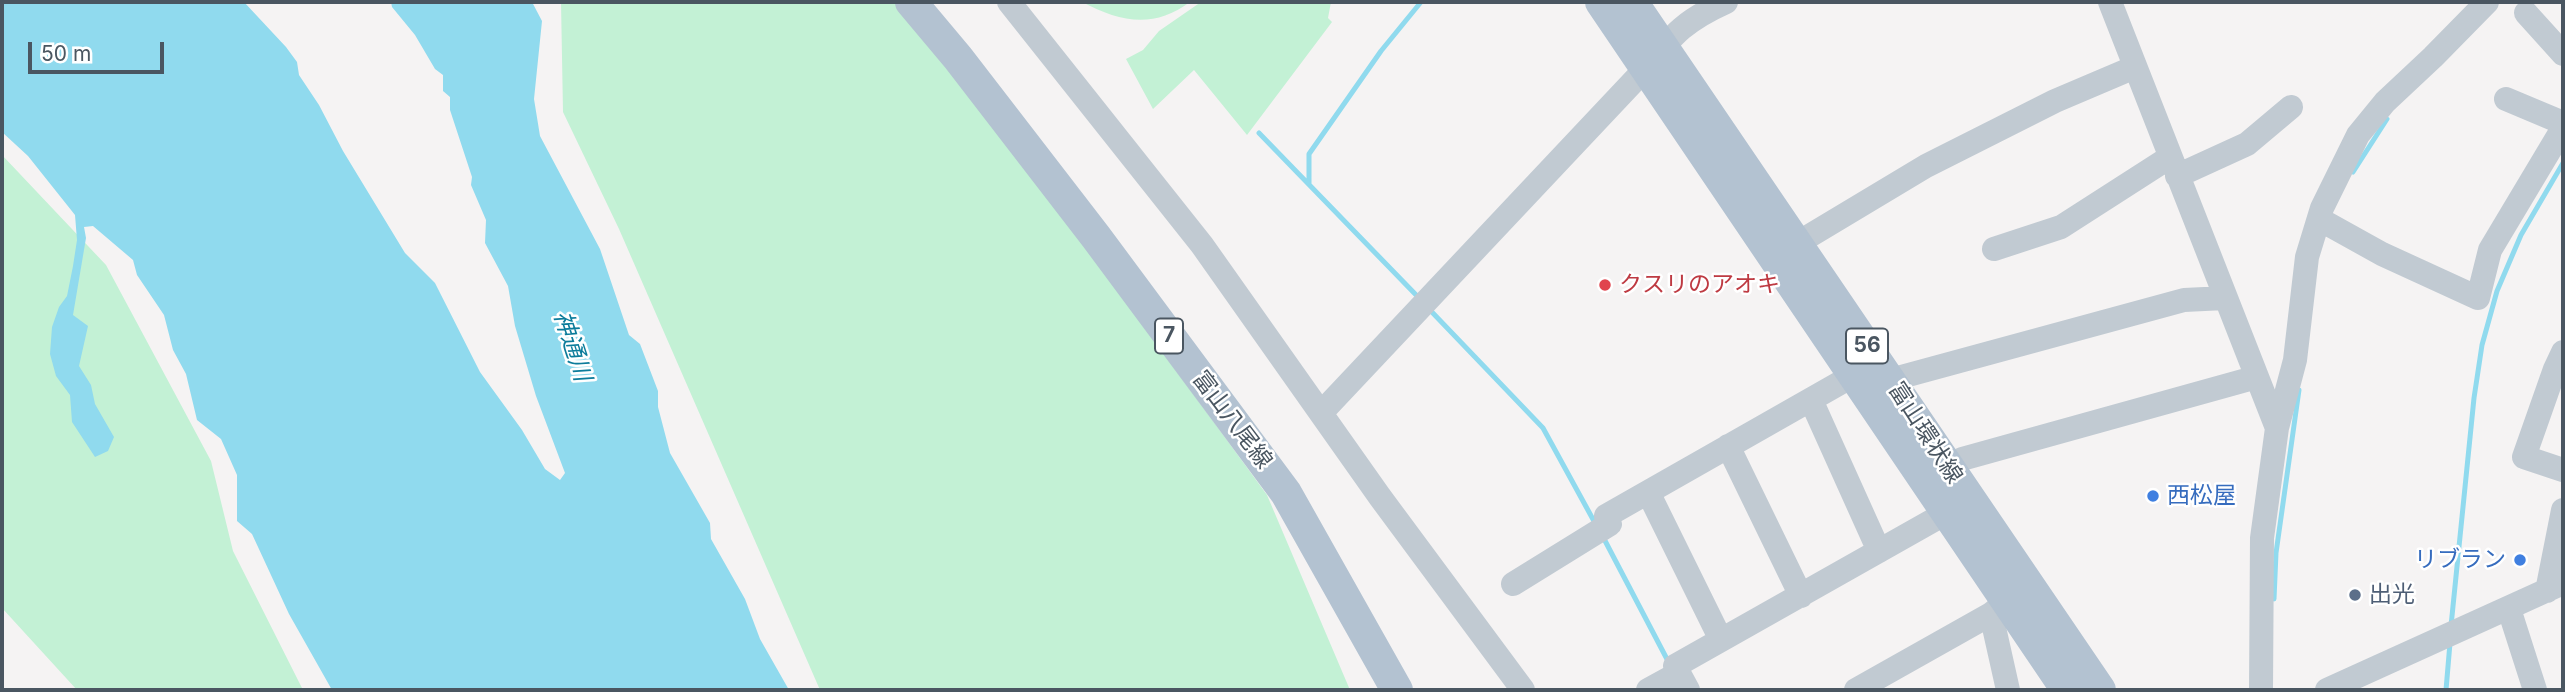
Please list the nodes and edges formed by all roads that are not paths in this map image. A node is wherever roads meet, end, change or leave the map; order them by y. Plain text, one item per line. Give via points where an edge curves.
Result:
1 (911, 2) edge
2 (1009, 2) edge
3 (1601, 2) edge
4 (1632, 2) edge
5 (1726, 2) edge
6 (2110, 2) edge
7 (2487, 2) edge
8 (2526, 13) dead end
9 (2563, 54) edge
10 (1655, 57) junction
11 (2135, 67) junction
12 (2506, 99) dead end
13 (2291, 107) dead end
14 (2563, 123) edge
15 (2563, 128) edge
16 (2173, 166) junction
17 (2324, 222) junction
18 (1994, 249) dead end
19 (1786, 250) junction
20 (2225, 298) junction
21 (2563, 352) edge
22 (1874, 372) junction
23 (2258, 377) junction
24 (1811, 400) junction
25 (1321, 413) junction
26 (2277, 428) junction
27 (1728, 446) junction
28 (1947, 467) junction
29 (2563, 470) edge
30 (1648, 492) junction
31 (1958, 506) junction
32 (2563, 510) edge
33 (1879, 551) junction
34 (1513, 584) dead end
35 (2555, 587) edge
36 (1801, 596) junction
37 (2008, 600) junction
38 (2509, 609) junction
39 (1721, 640) junction
40 (1670, 683) edge
41 (1397, 690) edge
42 (1522, 690) edge
43 (1856, 690) edge
44 (2008, 690) edge
45 (2067, 690) edge
46 (2100, 690) edge
47 (2262, 690) edge
48 (2328, 690) edge
49 (2535, 690) edge

1 - 41 main road, 富山八尾線 / 7 via 1096,237 1286,493
2 - 25 street via 1202,245
3 - 10 main road, 富山環状線 / 56
4 - 10 main road, 富山環状線 / 56
5 - 10 street via 1678,29
6 - 11 street
7 - 17 street via 2385,102 2358,135
8 - 9 street
10 - 19 main road, 富山環状線 / 56
10 - 25 street
11 - 16 street
11 - 19 street via 2055,101 1926,166
12 - 14 street
13 - 16 street via 2247,144
15 - 17 street via 2490,250 2478,298
16 - 18 street via 2061,226
16 - 20 street
17 - 26 street via 2307,257 2295,360
19 - 22 main road, 富山環状線 / 56
20 - 22 street via 2184,300
20 - 23 street
21 - 29 street via 2524,457
22 - 24 street
22 - 28 main road, 富山環状線 / 56
22 - 31 main road, 富山環状線 / 56
23 - 26 street
23 - 28 street via 1962,459
24 - 27 street
24 - 33 street
25 - 42 street
26 - 47 street via 2262,538
27 - 30 street
27 - 36 street
28 - 31 main road, 富山環状線 / 56
30 - 34 street via 1606,516 1599,531
30 - 39 street
31 - 33 street
31 - 37 main road, 富山環状線 / 56
32 - 35 street
33 - 36 street
35 - 38 street
36 - 39 street
37 - 43 street
37 - 44 street
37 - 45 main road, 富山環状線 / 56
37 - 46 main road, 富山環状線 / 56
38 - 48 street
38 - 49 street
39 - 40 street via 1675,666

